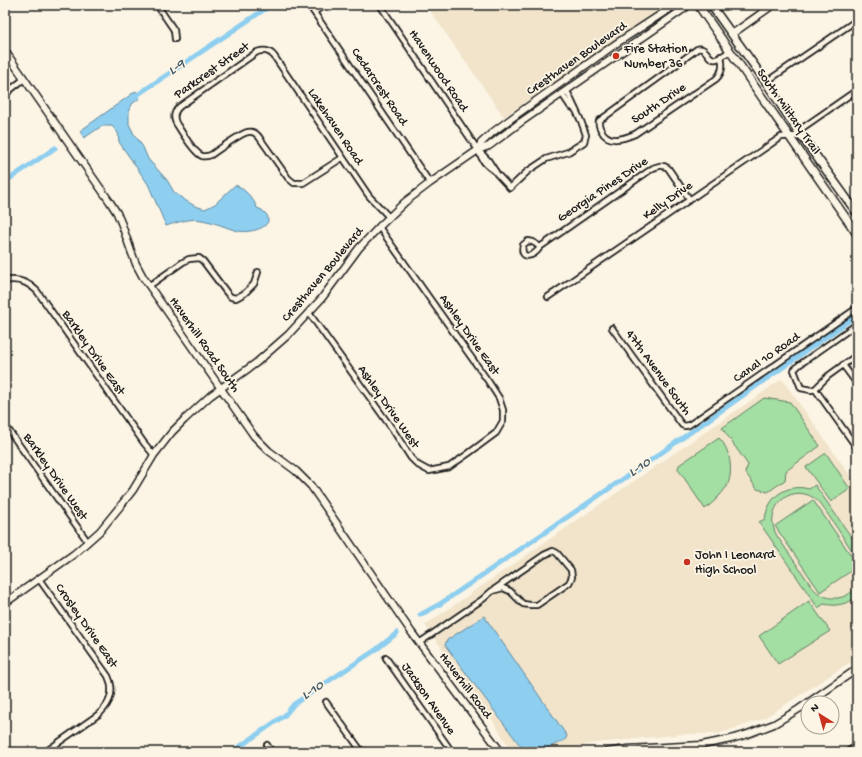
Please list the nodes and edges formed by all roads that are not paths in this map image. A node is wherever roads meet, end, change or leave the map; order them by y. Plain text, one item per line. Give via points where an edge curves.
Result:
1 (157, 5) edge
2 (309, 5) edge
3 (325, 5) edge
4 (380, 5) edge
5 (675, 5) edge
6 (688, 5) edge
7 (698, 5) edge
8 (712, 5) edge
9 (772, 5) edge
10 (314, 12) junction
11 (857, 20) edge
12 (732, 34) junction
13 (175, 39) dead end
14 (264, 50) joint
15 (5, 51) edge
16 (730, 51) junction
17 (721, 56) junction
18 (24, 78) junction
19 (766, 82) junction
20 (857, 90) edge
21 (564, 92) junction
22 (5, 94) edge
23 (774, 114) junction
24 (788, 116) junction
25 (798, 131) junction
26 (790, 136) junction
27 (804, 139) junction
28 (478, 150) junction
29 (342, 158) junction
30 (430, 183) junction
31 (690, 200) junction
32 (857, 213) edge
33 (389, 217) junction
34 (379, 226) junction
35 (857, 234) edge
36 (540, 247) dead end
37 (258, 272) dead end
38 (5, 281) edge
39 (149, 286) junction
40 (548, 297) dead end
41 (857, 308) edge
42 (308, 313) junction
43 (857, 324) edge
44 (612, 328) dead end
45 (857, 355) edge
46 (843, 365) junction
47 (857, 384) edge
48 (221, 388) junction
49 (815, 389) junction
50 (5, 425) edge
51 (689, 425) joint
52 (857, 448) edge
53 (469, 453) joint
54 (154, 455) junction
55 (88, 542) junction
56 (39, 579) junction
57 (492, 590) junction
58 (5, 603) edge
59 (412, 633) joint
60 (420, 643) junction
61 (386, 658) dead end
62 (857, 669) edge
63 (326, 702) dead end
64 (267, 745) dead end
65 (857, 746) edge
66 (45, 752) edge
67 (272, 752) edge
68 (362, 752) edge
69 (452, 752) edge
70 (501, 752) edge
71 (606, 752) edge
72 (848, 752) edge

1 - 13 street via 174,30
2 - 10 street, Cedarcrest Road
3 - 10 street
4 - 28 street, Havenwood Road
5 - 28 street, Cresthaven Boulevard via 516,115 493,132
6 - 21 street, Cresthaven Boulevard
7 - 16 main road, South Military Trail
8 - 12 main road, South Military Trail
9 - 12 street
10 - 30 street, Cedarcrest Road
11 - 19 street
12 - 19 main road, South Military Trail
14 - 29 street, Lakehaven Road via 274,56
14 - 29 street, Parkcrest Street via 244,61 175,112 176,123 196,151 200,155 208,156 245,132 253,132 288,178 298,184 306,182
15 - 18 street, Haverhill Road South
16 - 17 street
16 - 23 main road, South Military Trail
17 - 17 street, South Drive via 714,60 704,50 697,49 599,121 603,134 616,139 635,134 716,79 722,70
18 - 22 street
18 - 39 street, Haverhill Road South via 114,207 136,264
19 - 24 main road, South Military Trail
20 - 25 street
21 - 28 street, Cresthaven Boulevard via 489,146
21 - 28 street, Havenwood Road via 570,106 575,109 586,135 584,142 568,152 546,159 510,188 482,160
23 - 24 main road via 785,118
23 - 26 main road, South Military Trail
24 - 25 main road, South Military Trail
25 - 27 main road, South Military Trail
26 - 27 street
26 - 31 street, Kelly Drive via 781,137
26 - 35 main road, South Military Trail
27 - 32 main road, South Military Trail
28 - 30 street, Cresthaven Boulevard
29 - 33 street, Lakehaven Road via 369,196
30 - 33 street, Cresthaven Boulevard
31 - 36 street, Georgia Pines Drive via 668,168 659,166
31 - 40 street, Kelly Drive
33 - 34 street, Cresthaven Boulevard
34 - 42 street, Cresthaven Boulevard
34 - 53 street, Ashley Drive East via 499,398 503,421 496,433
37 - 39 street via 254,284 236,298 227,293 199,258 183,262
38 - 54 street, Barkley Drive East via 22,281 32,286
39 - 48 street, Haverhill Road South
41 - 51 street, Canal 10 Road
42 - 48 street, Cresthaven Boulevard via 272,350
42 - 53 street, Ashley Drive West via 418,465 429,471 449,467
43 - 49 street via 794,370 801,388
44 - 51 street, 47th Avenue South via 682,425
45 - 46 street
46 - 47 street
46 - 49 street
48 - 54 street, Cresthaven Boulevard via 196,408
48 - 59 street, Haverhill Road South via 260,442 311,486
49 - 52 street
50 - 55 street, Barkley Drive West
54 - 55 street, Cresthaven Boulevard via 122,504
55 - 56 street, Cresthaven Boulevard
56 - 58 street, Cresthaven Boulevard
56 - 66 street, Crosley Drive East via 108,676 111,690 110,700 99,714
57 - 57 street via 503,588 510,591 523,604 537,605 569,583 572,577 571,570 558,553 553,551
57 - 60 street
59 - 60 street, Haverhill Road
60 - 70 street, Haverhill Road
61 - 69 street, Jackson Avenue
62 - 71 street via 774,724 745,735 702,746
63 - 68 street
64 - 67 street
65 - 72 street

